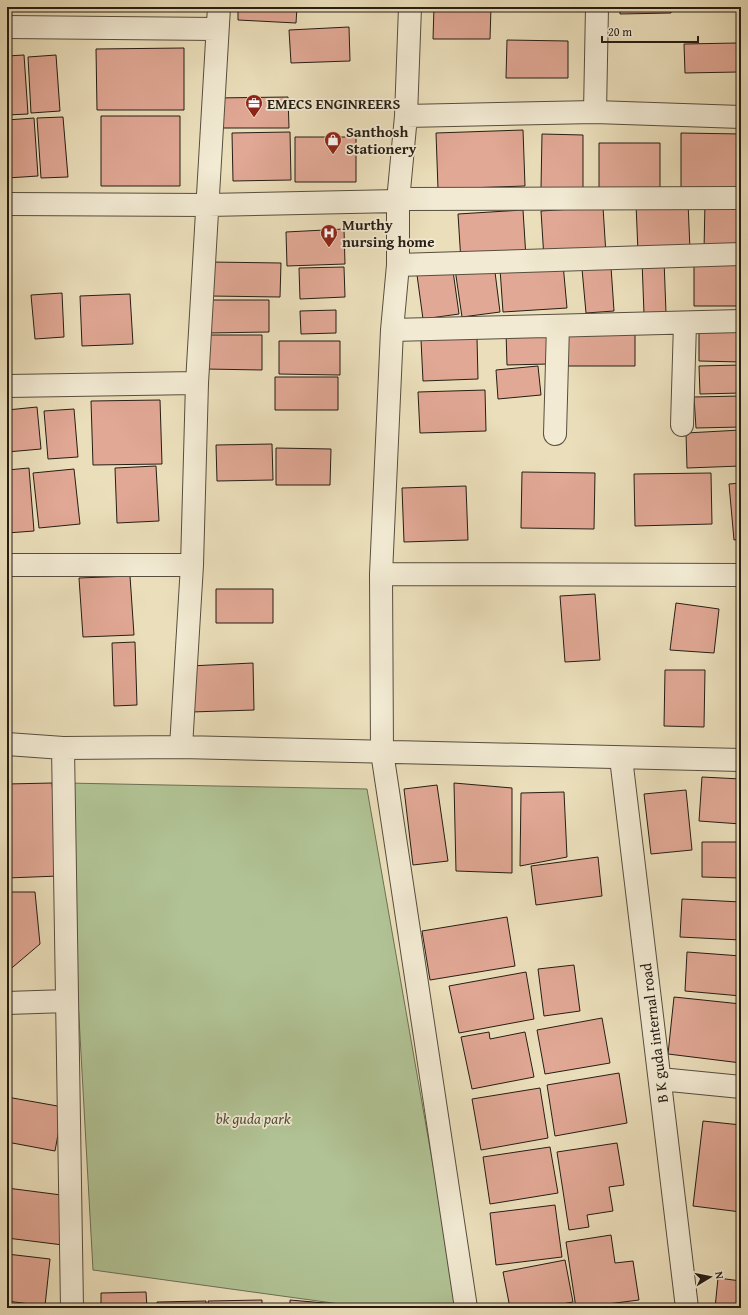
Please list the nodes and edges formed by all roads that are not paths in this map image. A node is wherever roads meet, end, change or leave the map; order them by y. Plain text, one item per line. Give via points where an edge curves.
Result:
1 (219, 7) edge
2 (410, 7) edge
3 (597, 7) edge
4 (7, 27) edge
5 (217, 29) junction
6 (594, 112) junction
7 (406, 116) junction
8 (741, 117) edge
9 (739, 198) dead end
10 (399, 200) junction
11 (7, 204) edge
12 (208, 205) junction
13 (741, 254) edge
14 (398, 265) junction
15 (741, 320) edge
16 (685, 323) junction
17 (558, 326) junction
18 (392, 330) junction
19 (197, 383) junction
20 (7, 386) edge
21 (682, 425) dead end
22 (555, 434) dead end
23 (7, 565) edge
24 (192, 565) junction
25 (381, 574) junction
26 (741, 576) edge
27 (7, 744) edge
28 (181, 747) junction
29 (63, 748) junction
30 (382, 752) junction
31 (621, 758) junction
32 (741, 760) edge
33 (68, 1001) junction
34 (7, 1003) edge
35 (660, 1079) junction
36 (741, 1087) edge
37 (72, 1308) edge
38 (466, 1308) edge
39 (687, 1308) edge

1 - 5 street
2 - 7 street
3 - 6 street
4 - 5 street
5 - 12 street
6 - 7 street
6 - 8 street
7 - 10 street
9 - 10 street
10 - 12 street
10 - 14 street
11 - 12 street
12 - 19 street
13 - 14 street
14 - 18 street
15 - 16 street
16 - 17 street
16 - 21 street
17 - 18 street
17 - 22 street
18 - 25 street
19 - 20 street
19 - 24 street
23 - 24 street
24 - 28 street
25 - 26 street
25 - 30 street
27 - 29 street
28 - 29 street
28 - 30 street
29 - 33 street
30 - 31 street
30 - 38 street
31 - 32 street
31 - 35 street, B K guda internal road
33 - 34 street
33 - 37 street
35 - 36 street
35 - 39 street, B K guda internal road

